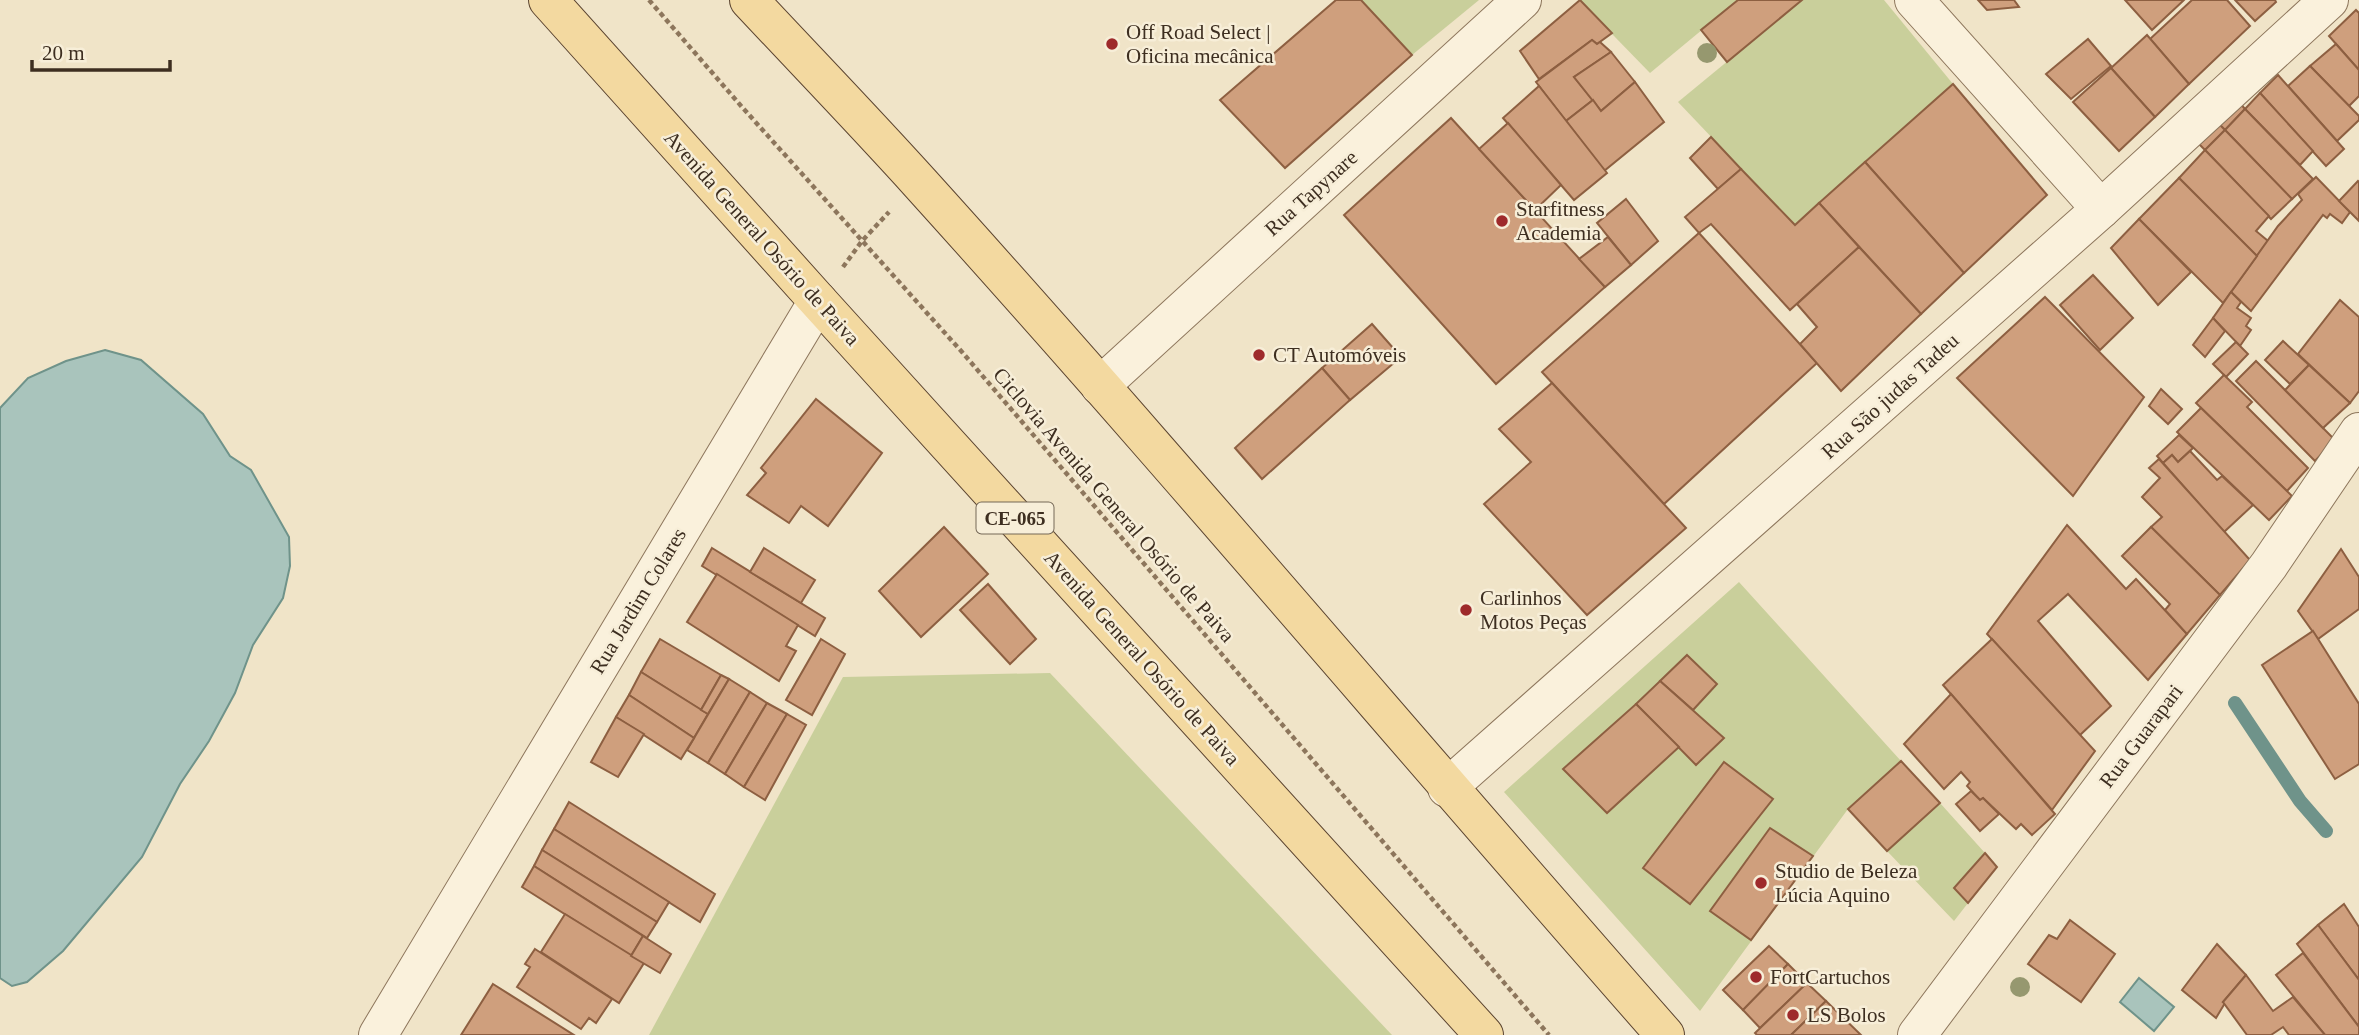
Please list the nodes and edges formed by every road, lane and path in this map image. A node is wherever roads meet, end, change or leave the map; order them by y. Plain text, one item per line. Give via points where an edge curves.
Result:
1 (548, 0) edge
2 (649, 0) edge
3 (749, 0) edge
4 (1522, 0) edge
5 (1914, 0) edge
6 (2329, 0) edge
7 (918, 181) junction
8 (2101, 209) junction
9 (862, 241) junction
10 (818, 301) junction
11 (1100, 386) junction
12 (2359, 432) edge
13 (1447, 788) junction
14 (378, 1035) edge
15 (1484, 1035) edge
16 (1549, 1035) edge
17 (1665, 1035) edge
18 (1917, 1035) edge

1 - 10 main road, Avenida General Osório de Paiva / CE-065
2 - 9 path, Ciclovia Avenida General Osório de Paiva
3 - 7 main road
4 - 11 street, Rua Tapynare
5 - 8 street
6 - 8 street, Rua São judas Tadeu
7 - 9 path
7 - 11 main road
8 - 13 street, Rua São judas Tadeu
9 - 10 path
9 - 16 path, Ciclovia Avenida General Osório de Paiva
10 - 14 street, Rua Jardim Colares
10 - 15 main road, Avenida General Osório de Paiva / CE-065
11 - 13 main road
12 - 18 street, Rua Guarapari via 2269,565
13 - 17 main road

